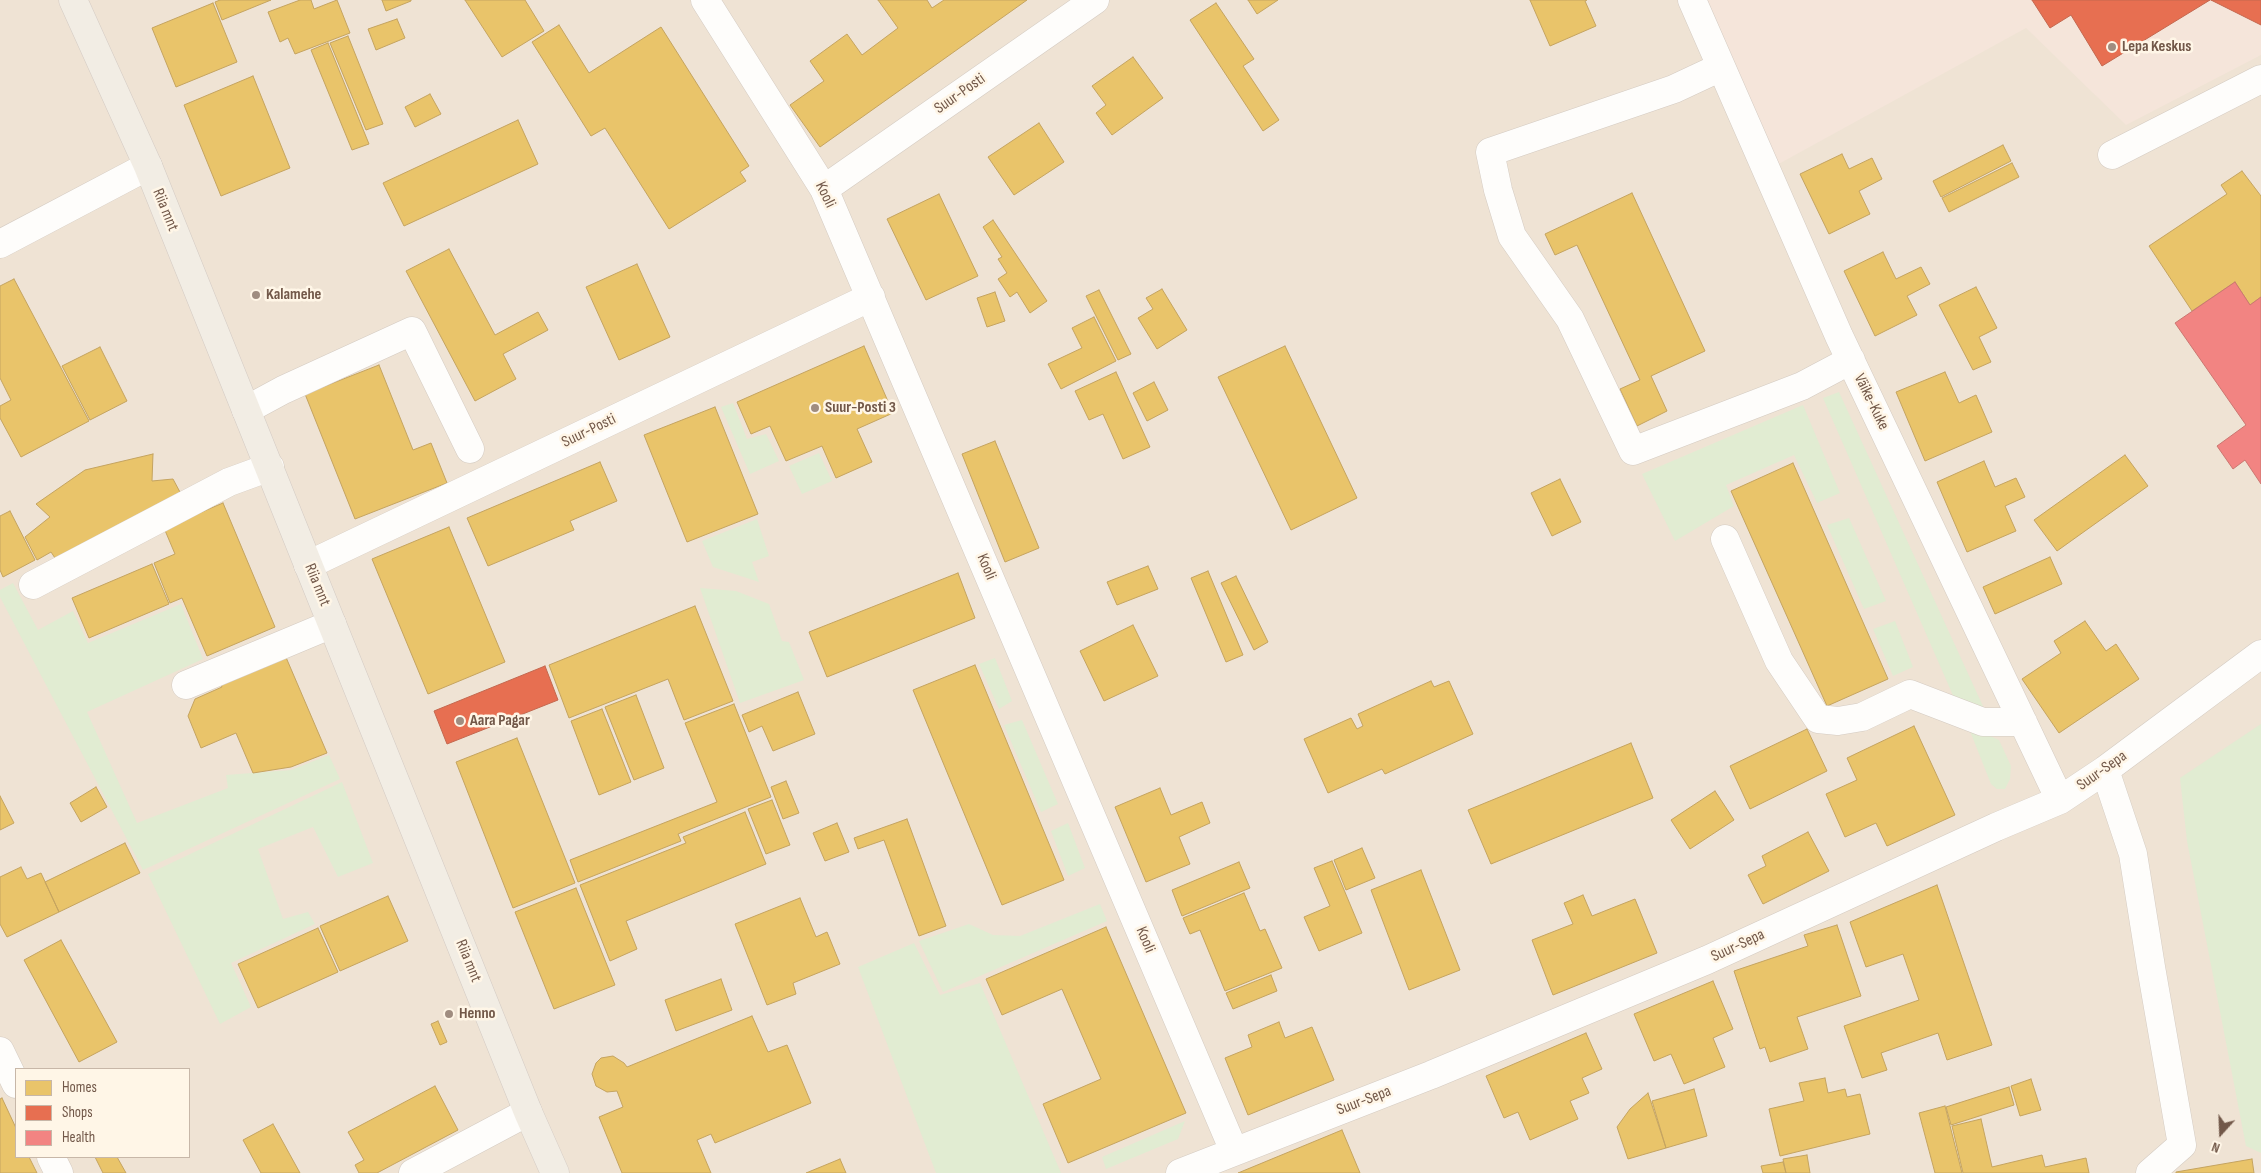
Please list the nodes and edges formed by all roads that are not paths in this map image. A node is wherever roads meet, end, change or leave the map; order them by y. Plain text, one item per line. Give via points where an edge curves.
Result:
1 (73, 0) edge
2 (705, 0) edge
3 (1095, 0) edge
4 (1692, 0) edge
5 (1722, 67) junction
6 (2261, 79) edge
7 (2112, 155) dead end
8 (148, 166) junction
9 (824, 189) junction
10 (0, 244) edge
11 (870, 297) junction
12 (1851, 360) junction
13 (246, 410) junction
14 (470, 449) dead end
15 (270, 467) junction
16 (1725, 539) dead end
17 (308, 565) junction
18 (33, 585) dead end
19 (332, 624) junction
20 (2261, 654) edge
21 (186, 684) dead end
22 (2023, 722) junction
23 (2105, 770) junction
24 (2060, 800) junction
25 (0, 1050) edge
26 (15, 1082) edge
27 (528, 1112) junction
28 (1234, 1151) junction
29 (52, 1158) edge
30 (59, 1173) edge
31 (413, 1173) edge
32 (555, 1173) edge
33 (1180, 1173) edge
34 (2150, 1173) edge

1 - 8 main road, Riia mnt
2 - 9 street, Kooli
3 - 9 street, Suur-Posti
4 - 5 street, Väike-Kuke
5 - 12 street, Väike-Kuke
5 - 12 street via 1674,89 1490,152 1512,236 1570,318 1633,451 1802,386
6 - 7 street
8 - 10 street
8 - 13 main road, Riia mnt
9 - 11 street, Kooli
11 - 17 street, Suur-Posti
11 - 28 street, Kooli
12 - 22 street, Väike-Kuke
13 - 14 street via 412,331
13 - 15 main road, Riia mnt
15 - 17 main road, Riia mnt
15 - 18 street via 229,482
16 - 22 street via 1778,661 1818,718 1838,721 1862,717 1910,694 1983,722
17 - 19 main road, Riia mnt
19 - 21 street
19 - 27 main road, Riia mnt
20 - 23 street, Suur-Sepa
22 - 24 street, Väike-Kuke
23 - 24 street, Suur-Sepa
23 - 34 street via 2133,854 2182,1145
24 - 28 street, Suur-Sepa via 1707,960 1431,1075
25 - 26 street
27 - 31 street
27 - 32 main road, Riia mnt
28 - 33 street, Suur-Sepa
29 - 30 street

